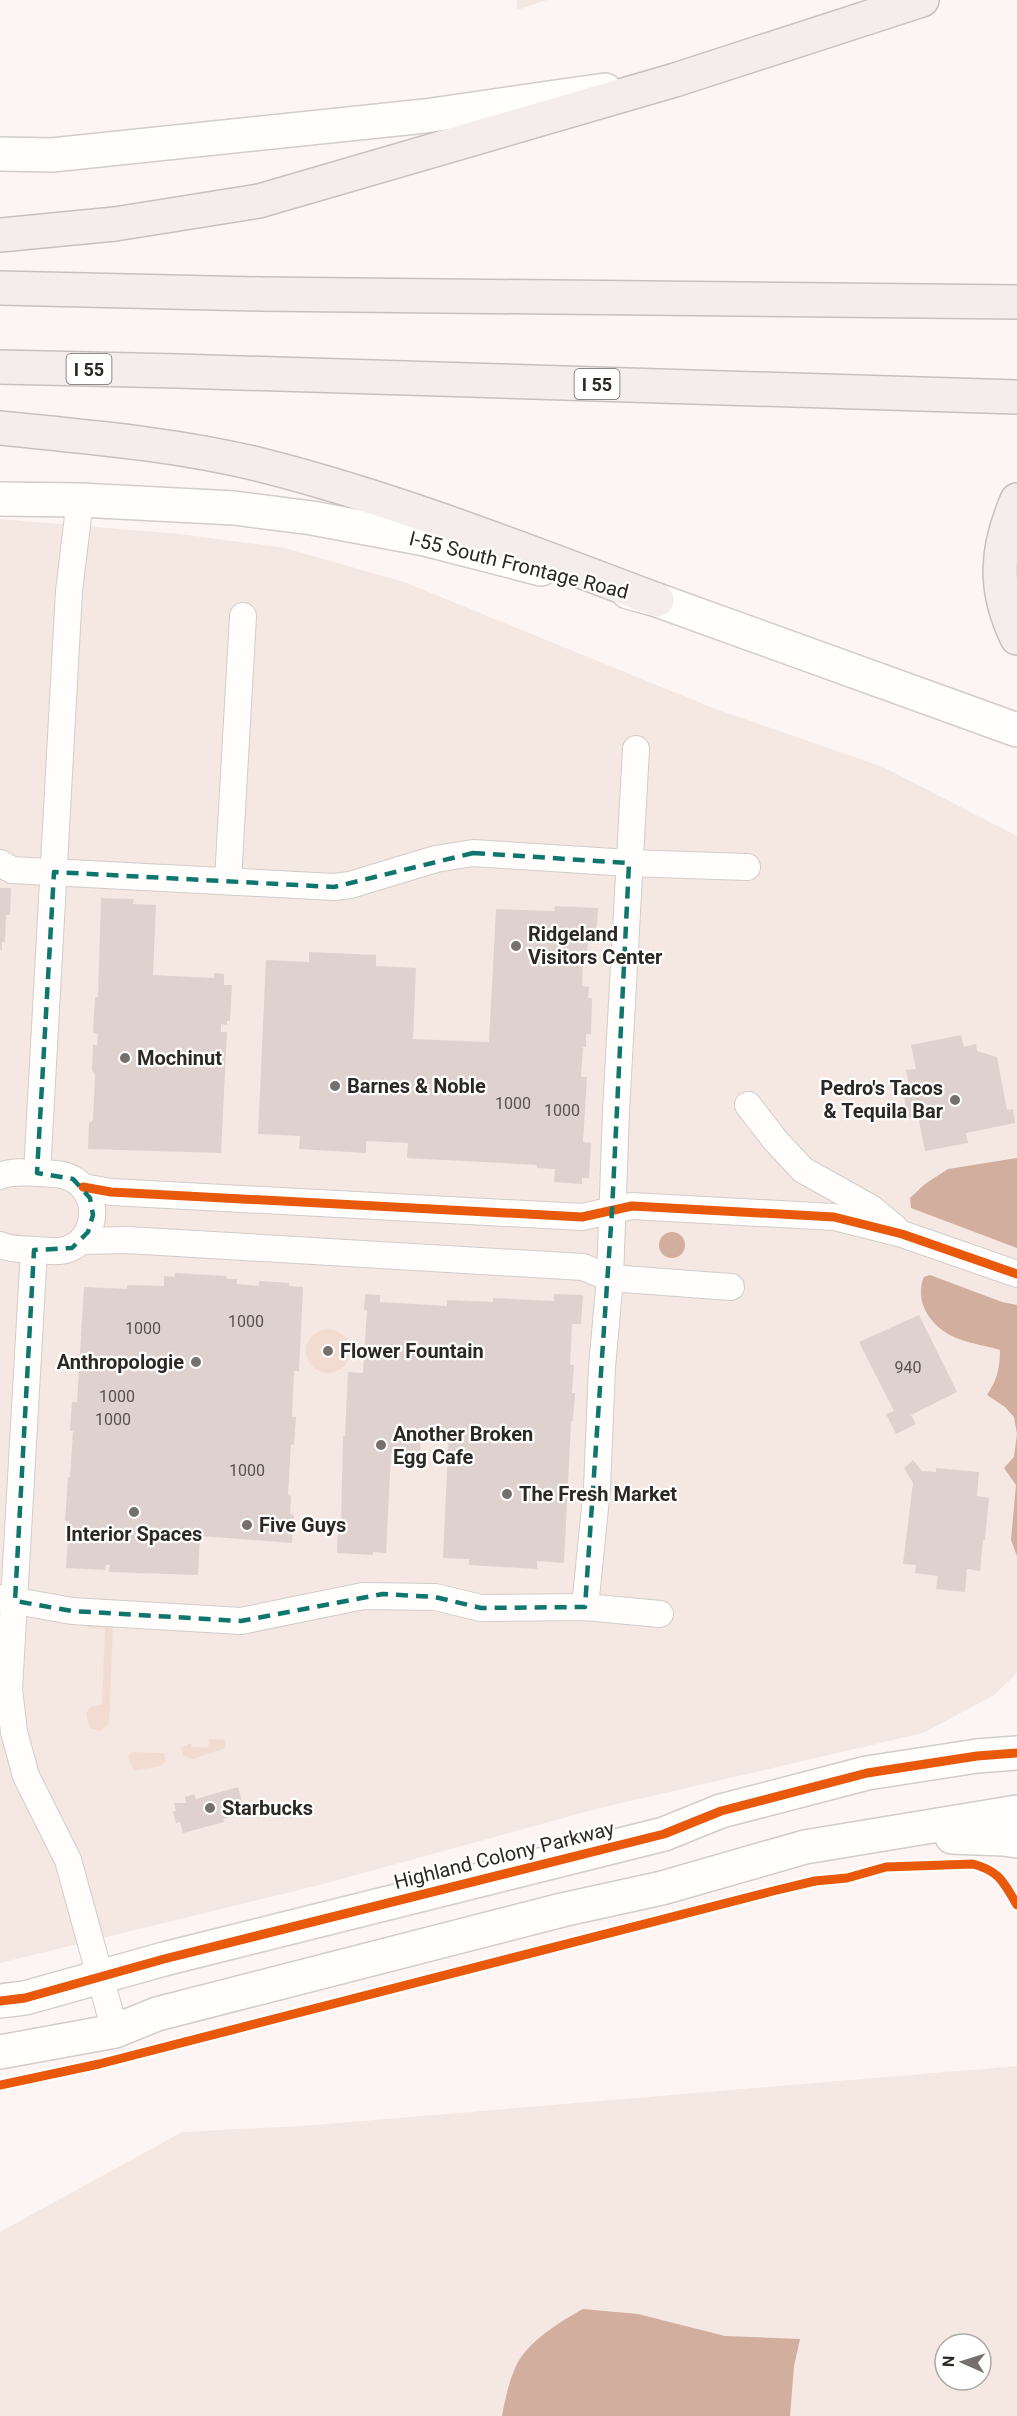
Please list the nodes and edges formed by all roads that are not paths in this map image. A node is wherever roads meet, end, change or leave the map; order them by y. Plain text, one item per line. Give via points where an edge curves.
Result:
1 (922, 0) edge
2 (675, 80) junction
3 (0, 154) edge
4 (0, 235) edge
5 (0, 288) edge
6 (1017, 302) edge
7 (0, 367) edge
8 (1017, 397) edge
9 (0, 428) edge
10 (0, 499) edge
11 (80, 500) junction
12 (1017, 500) edge
13 (657, 600) junction
14 (243, 616) dead end
15 (1017, 638) edge
16 (1017, 730) edge
17 (636, 749) dead end
18 (0, 863) edge
19 (629, 864) junction
20 (747, 867) dead end
21 (54, 872) junction
22 (228, 880) junction
23 (748, 1105) dead end
24 (37, 1173) junction
25 (0, 1176) edge
26 (83, 1187) junction
27 (612, 1211) junction
28 (902, 1234) junction
29 (81, 1241) junction
30 (0, 1245) edge
31 (34, 1250) junction
32 (1017, 1274) edge
33 (610, 1278) junction
34 (731, 1287) dead end
35 (8, 1599) edge
36 (585, 1607) junction
37 (660, 1614) dead end
38 (1017, 1735) edge
39 (1017, 1753) edge
40 (977, 1756) junction
41 (1017, 1812) edge
42 (888, 1834) junction
43 (1017, 1842) edge
44 (98, 1978) junction
45 (0, 2001) edge
46 (115, 2031) junction
47 (0, 2052) edge

1 - 2 highway
2 - 3 street via 426,116 52,155
2 - 4 highway via 259,201 115,224
5 - 6 highway
7 - 8 highway, I 55
9 - 13 highway via 128,440 260,465 421,513
10 - 11 street, I-55 South Frontage Road
11 - 13 street, I-55 South Frontage Road via 234,508 312,518 425,539
11 - 21 street via 69,591
12 - 15 highway via 1001,548 1000,575 1003,602
13 - 16 street, I-55 South Frontage Road
14 - 22 street
17 - 19 street
18 - 21 street via 12,870
19 - 20 street
19 - 22 street via 473,853 334,887
19 - 27 street
21 - 22 street
21 - 24 street
23 - 28 street via 802,1170 871,1208
24 - 25 street
24 - 26 street via 61,1175
26 - 27 street via 111,1192 582,1217
26 - 29 street via 93,1215
27 - 28 street via 632,1206 834,1217
27 - 33 street
28 - 32 street
29 - 31 street via 60,1251
29 - 33 street via 127,1240 583,1267
30 - 31 street
31 - 35 street
33 - 34 street
33 - 36 street
35 - 36 street via 72,1611 241,1621 383,1594 435,1597 481,1608
35 - 44 street via 9,1689 14,1732 26,1776 68,1860
36 - 37 street
38 - 40 street
39 - 40 street, Highland Colony Parkway
40 - 44 street, Highland Colony Parkway via 867,1773 721,1811 664,1834
41 - 42 street
42 - 43 street
42 - 46 street via 805,1847 662,1888 157,2014
44 - 45 street, Highland Colony Parkway
44 - 46 street
46 - 47 street

